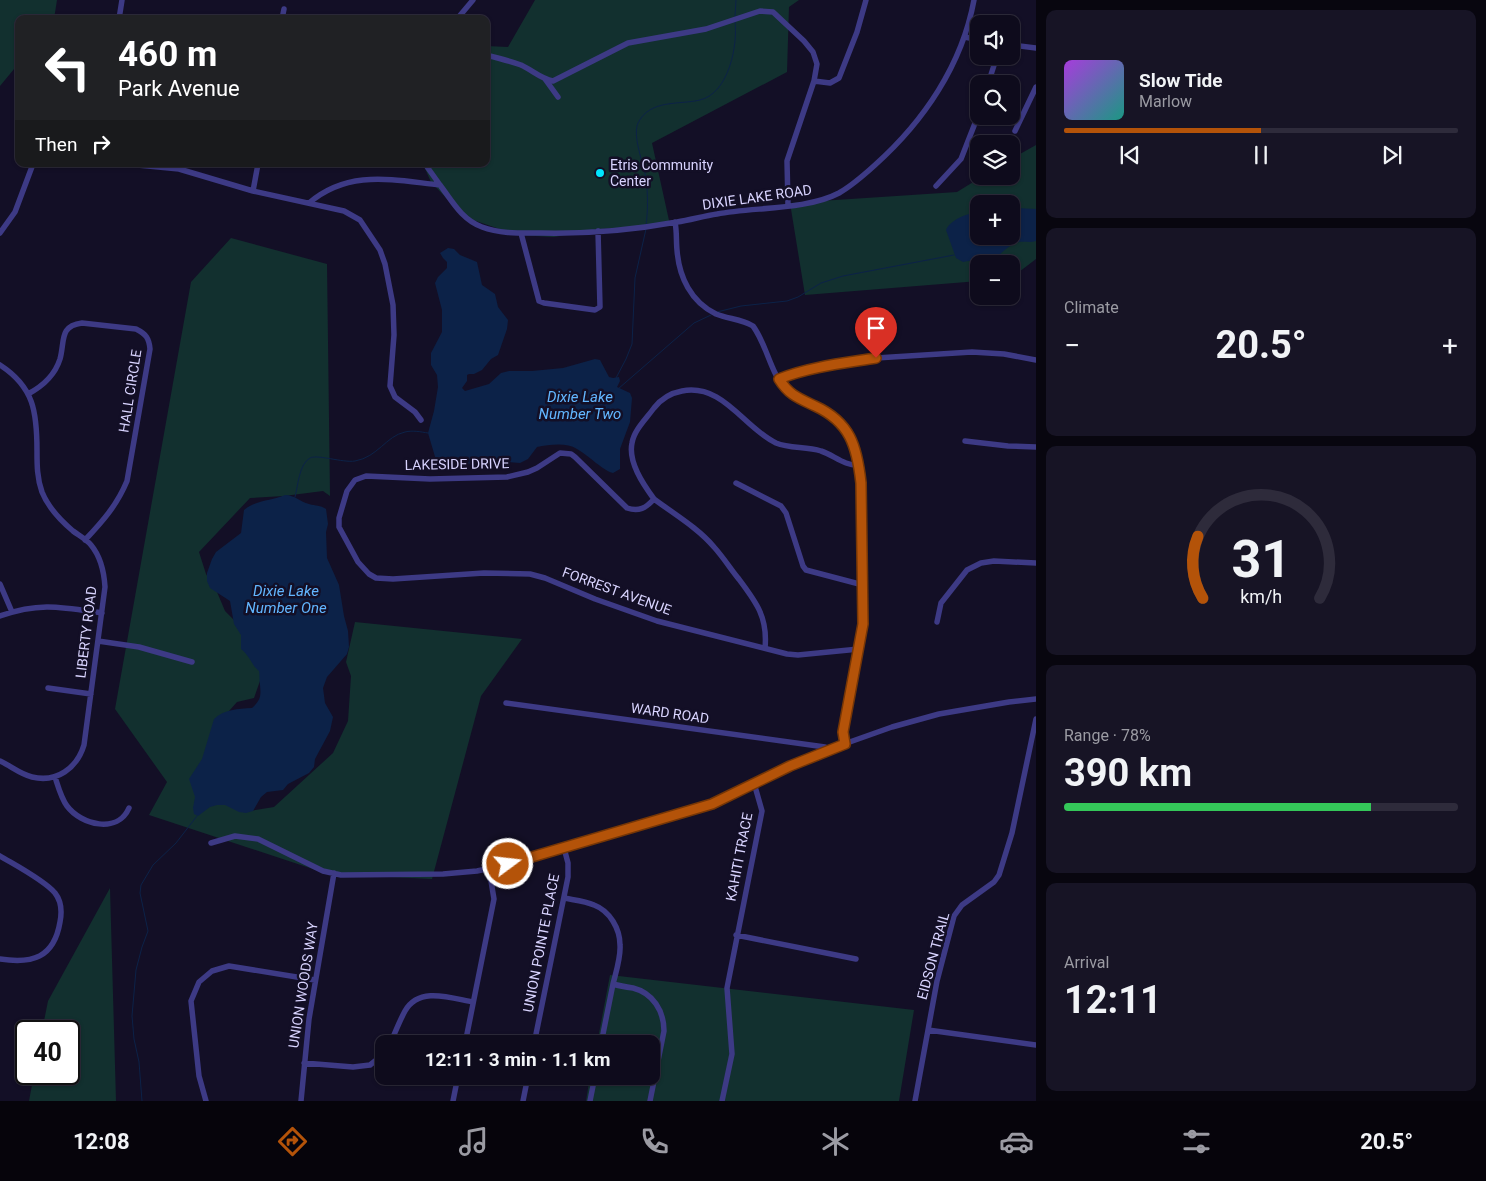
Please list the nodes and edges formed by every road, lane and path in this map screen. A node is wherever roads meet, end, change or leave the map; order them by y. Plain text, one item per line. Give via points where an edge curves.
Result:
1 (122, 0) edge
2 (473, 0) edge
3 (866, 0) edge
4 (974, 0) edge
5 (284, 9) dead end
6 (120, 15) edge
7 (283, 15) edge
8 (461, 15) edge
9 (965, 37) junction
10 (970, 38) edge
11 (1020, 46) edge
12 (1036, 48) edge
13 (490, 56) edge
14 (545, 79) junction
15 (814, 81) junction
16 (1036, 88) edge
17 (558, 97) dead end
18 (974, 125) edge
19 (1015, 131) dead end
20 (31, 167) edge
21 (158, 167) edge
22 (257, 167) edge
23 (427, 167) edge
24 (440, 185) junction
25 (936, 186) dead end
26 (253, 190) junction
27 (309, 204) junction
28 (788, 206) junction
29 (675, 222) junction
30 (598, 231) junction
31 (521, 233) junction
32 (0, 234) edge
33 (1036, 360) edge
34 (0, 365) edge
35 (779, 379) junction
36 (28, 394) junction
37 (421, 420) dead end
38 (965, 441) dead end
39 (1036, 447) edge
40 (859, 465) junction
41 (736, 483) dead end
42 (654, 498) junction
43 (85, 540) junction
44 (1036, 563) edge
45 (393, 579) joint
46 (0, 584) edge
47 (863, 585) junction
48 (12, 612) junction
49 (102, 613) junction
50 (0, 616) edge
51 (937, 622) dead end
52 (98, 641) junction
53 (765, 648) junction
54 (859, 649) junction
55 (192, 662) dead end
56 (48, 688) dead end
57 (91, 694) junction
58 (1036, 700) edge
59 (506, 704) dead end
60 (1036, 720) edge
61 (845, 744) junction
62 (830, 749) junction
63 (0, 761) edge
64 (55, 777) junction
65 (754, 784) junction
66 (129, 808) dead end
67 (211, 844) dead end
68 (564, 848) junction
69 (0, 856) edge
70 (489, 869) junction
71 (334, 873) junction
72 (564, 898) junction
73 (736, 935) junction
74 (0, 959) edge
75 (856, 959) dead end
76 (316, 980) junction
77 (613, 984) junction
78 (473, 1002) junction
79 (928, 1030) junction
80 (394, 1035) edge
81 (467, 1035) edge
82 (536, 1035) edge
83 (603, 1035) edge
84 (1036, 1045) edge
85 (375, 1061) edge
86 (304, 1063) junction
87 (456, 1085) edge
88 (526, 1085) edge
89 (593, 1085) edge
90 (206, 1101) edge
91 (301, 1101) edge
92 (453, 1101) edge
93 (523, 1101) edge
94 (590, 1101) edge
95 (650, 1101) edge
96 (722, 1101) edge
97 (915, 1101) edge

1 - 6 street
2 - 8 street
3 - 15 street via 840,78 830,83
4 - 9 street, DIXIE LAKE ROAD
5 - 7 street
9 - 10 street
9 - 28 street, DIXIE LAKE ROAD via 954,64 927,108 895,147 840,192 817,201
11 - 12 street
13 - 14 street via 520,65
14 - 15 street via 559,79 628,43 706,28 769,11 813,52 817,64
14 - 17 street
15 - 28 street via 787,161
16 - 19 street
18 - 25 street via 961,159
20 - 32 street via 15,212
21 - 26 street via 179,169
22 - 26 street
23 - 24 street
24 - 27 street via 390,179 355,180 330,188
24 - 31 street via 472,222 499,231
26 - 27 street
27 - 37 street via 355,216 365,225 380,250 394,318 390,386 395,397
28 - 29 street, DIXIE LAKE ROAD
29 - 30 street
29 - 35 street via 679,263 690,293 714,313 753,326
30 - 31 street
30 - 31 street via 600,307 595,310 539,301
33 - 35 street via 972,352 876,358
34 - 36 street, LIBERTY ROAD via 20,382
35 - 40 street via 792,396 826,411 841,422 851,438
36 - 43 street, LIBERTY ROAD via 37,419 37,468 42,492 58,517
36 - 43 street, HALL CIRCLE via 53,373 60,360 64,333 74,324 136,329 149,340 127,481 111,512
38 - 39 street
40 - 42 street via 848,464 819,450 777,443 716,396 700,390 684,390 658,404 632,442 633,462
40 - 47 street
41 - 47 street via 782,506 806,570
42 - 45 street, LAKESIDE DRIVE via 641,509 627,508 575,457 565,453 528,472 507,476 430,479 366,476 355,480 346,491 339,526 358,562 369,574
42 - 53 street via 714,546 754,600 765,623
43 - 49 street, LIBERTY ROAD via 97,554 104,571
44 - 51 street via 994,561 967,570 941,603
45 - 53 street, FORREST AVENUE via 484,573 530,574 657,621
46 - 48 street
47 - 54 street
48 - 49 street via 46,606
48 - 50 street
49 - 52 street, LIBERTY ROAD
52 - 55 street via 139,647
52 - 57 street, LIBERTY ROAD
53 - 54 street, FORREST AVENUE via 798,655
54 - 61 street via 843,732
56 - 57 street
57 - 64 street, LIBERTY ROAD via 81,754 70,769
58 - 61 street via 939,714
59 - 62 street, WARD ROAD
60 - 79 street, EIDSON TRAIL via 1004,862 994,882 962,905 954,916
61 - 62 street
62 - 65 street
63 - 64 street via 32,777
64 - 66 street via 67,806 86,821 100,824 115,822 124,817
65 - 68 street via 703,807
65 - 73 street, KAHITI TRACE via 762,811
67 - 71 street via 235,836 258,839 323,871
68 - 70 street
68 - 72 street, UNION POINTE PLACE via 568,870
69 - 74 street via 54,893 62,913 58,934 46,951 29,960
70 - 71 street via 443,874
70 - 78 street via 494,899
71 - 76 street, UNION WOODS WAY
72 - 77 street via 594,905 611,918 620,946
72 - 82 street, UNION POINTE PLACE
73 - 75 street
73 - 96 street, KAHITI TRACE via 727,988 732,1054
76 - 86 street, UNION WOODS WAY
76 - 90 street via 229,966 212,971 200,982 191,1001 199,1076
77 - 83 street
77 - 95 street via 646,994 660,1010 664,1022
78 - 80 street via 432,995 417,998 406,1009
78 - 81 street
79 - 84 street
79 - 97 street, EIDSON TRAIL
85 - 86 street via 353,1067
86 - 91 street, UNION WOODS WAY
87 - 92 street
88 - 93 street
89 - 94 street

